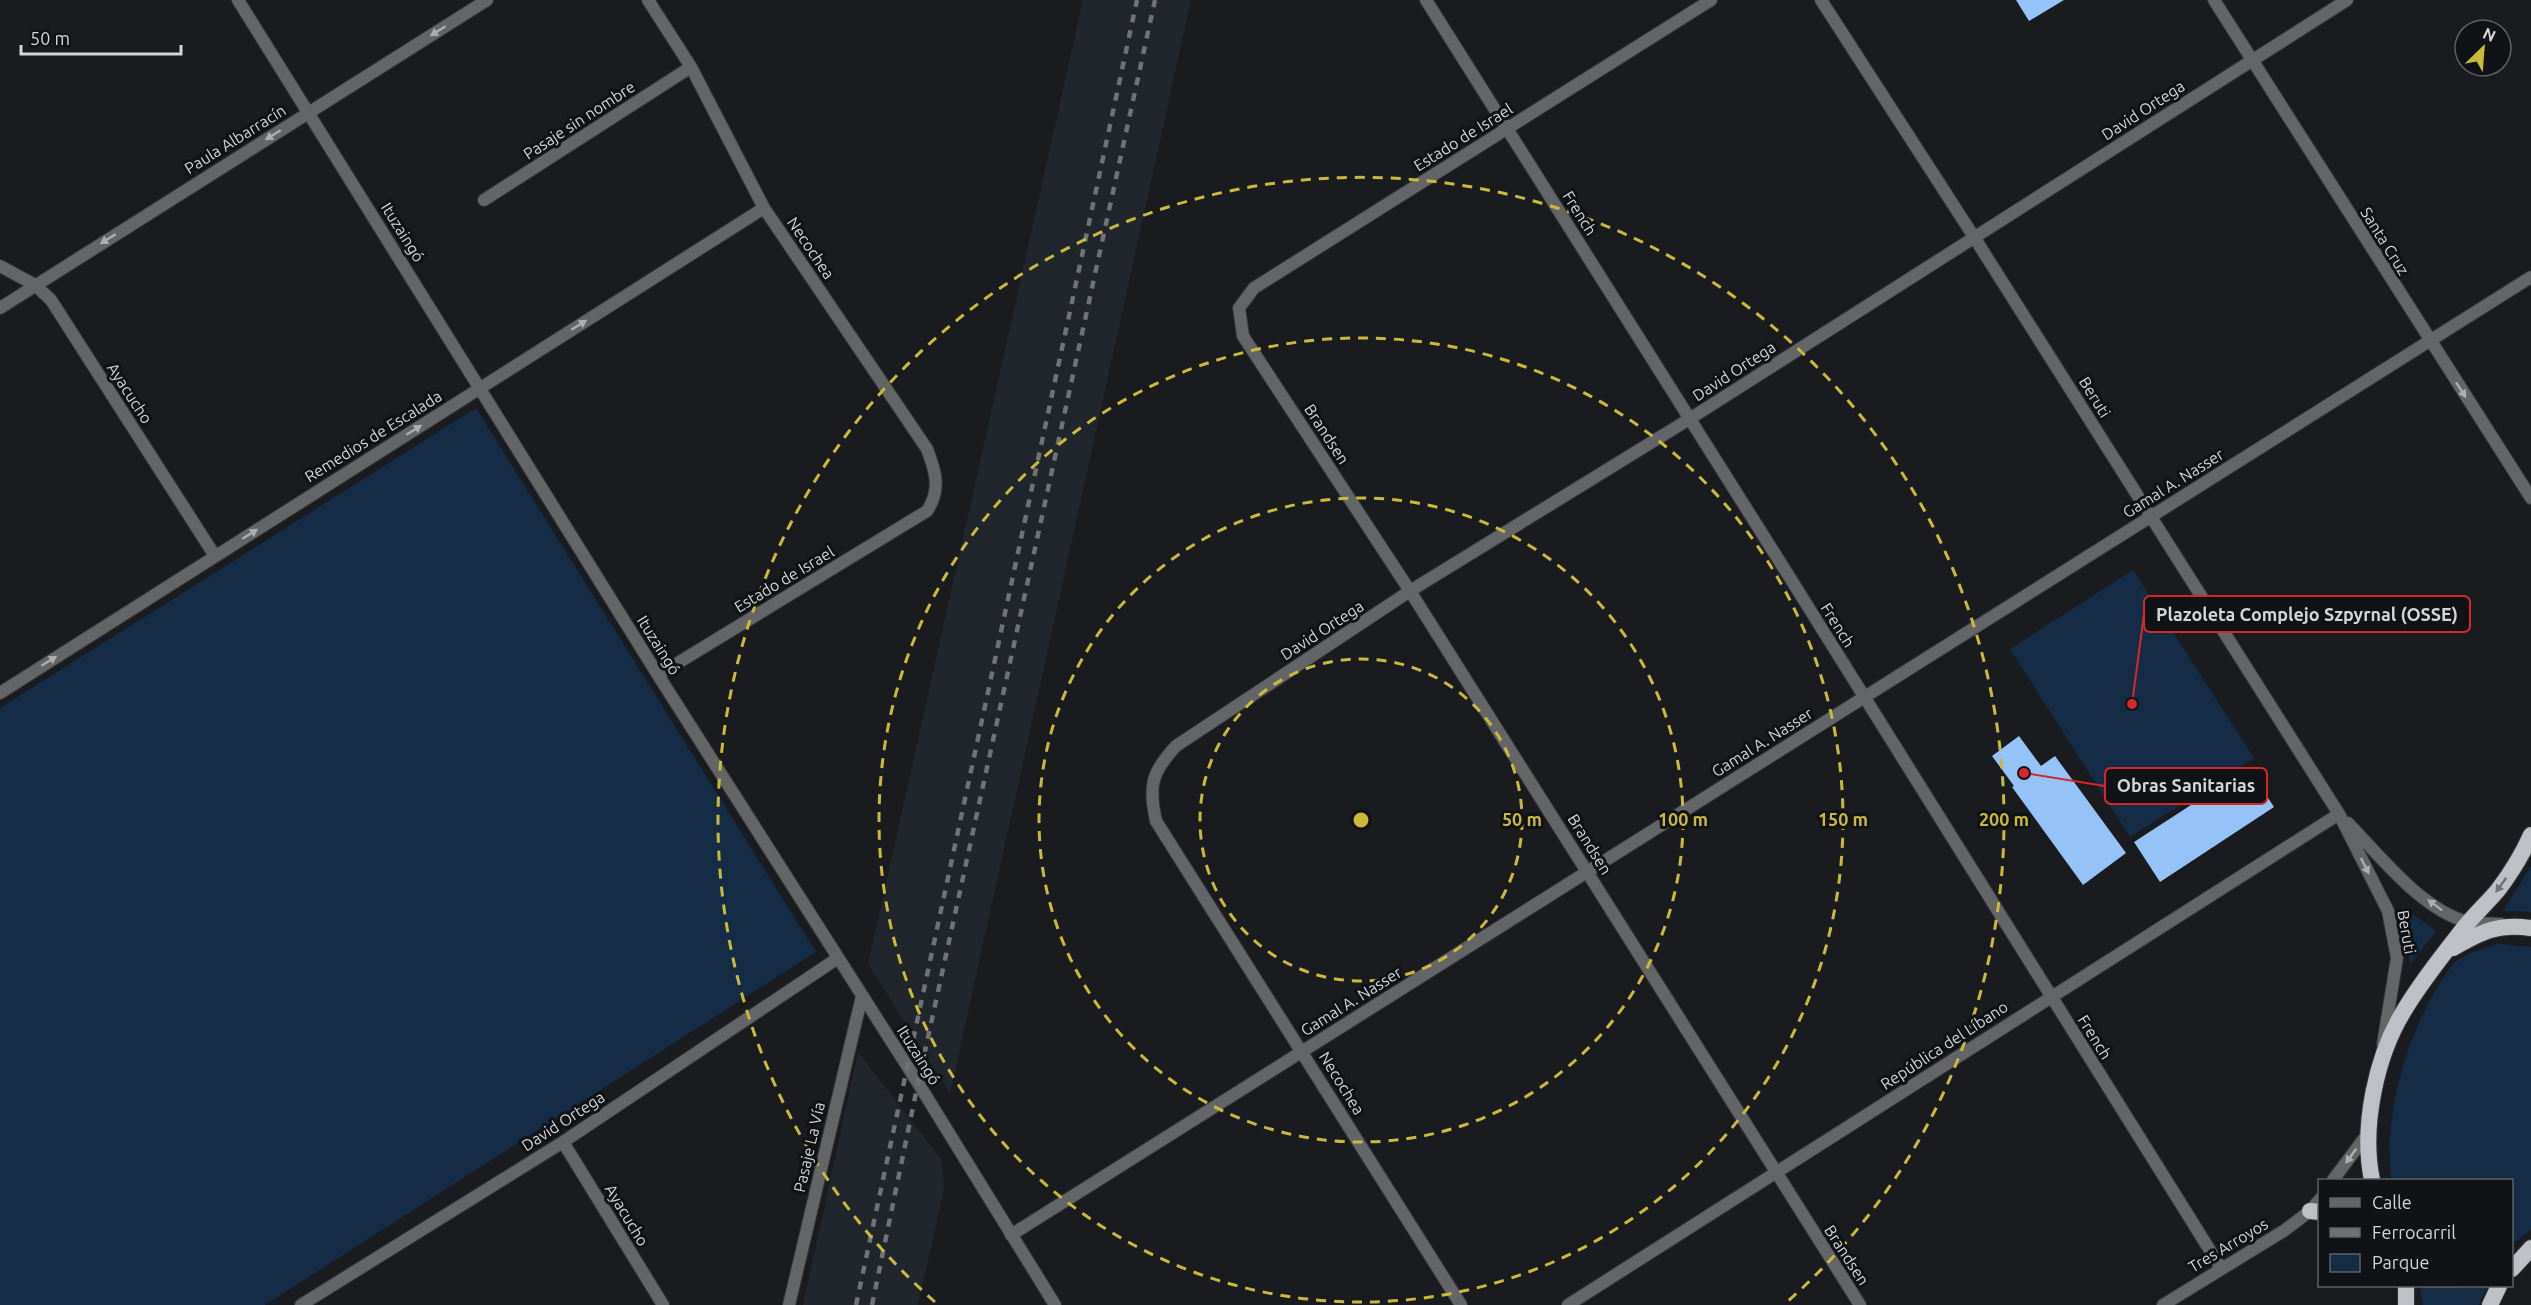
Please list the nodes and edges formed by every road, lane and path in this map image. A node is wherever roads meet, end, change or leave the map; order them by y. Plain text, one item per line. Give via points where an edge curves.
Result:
1 (238, 0) edge
2 (487, 0) edge
3 (648, 0) edge
4 (1426, 0) edge
5 (1711, 0) edge
6 (1821, 0) edge
7 (2214, 0) edge
8 (2347, 0) edge
9 (2252, 60) junction
10 (691, 67) junction
11 (308, 112) junction
12 (1507, 128) junction
13 (484, 200) dead end
14 (764, 208) junction
15 (1974, 237) junction
16 (0, 266) edge
17 (2531, 277) edge
18 (36, 285) junction
19 (0, 308) edge
20 (1239, 308) joint
21 (2429, 341) junction
22 (481, 388) junction
23 (1691, 418) junction
24 (2531, 498) edge
25 (927, 512) joint
26 (2151, 516) junction
27 (214, 556) junction
28 (1410, 591) junction
29 (658, 675) junction
30 (0, 693) edge
31 (1863, 698) junction
32 (1153, 783) joint
33 (2339, 814) junction
34 (2531, 835) edge
35 (1588, 871) junction
36 (2468, 922) junction
37 (2510, 925) junction
38 (2531, 928) edge
39 (2447, 951) junction
40 (838, 958) junction
41 (862, 996) junction
42 (2050, 996) junction
43 (1302, 1052) junction
44 (2380, 1065) junction
45 (2369, 1132) junction
46 (563, 1142) junction
47 (1775, 1174) junction
48 (2334, 1179) edge
49 (2372, 1179) edge
50 (2316, 1208) edge
51 (1011, 1235) junction
52 (2531, 1248) edge
53 (2520, 1264) edge
54 (2221, 1268) junction
55 (2406, 1287) edge
56 (2499, 1287) edge
57 (301, 1305) edge
58 (663, 1305) edge
59 (789, 1305) edge
60 (1055, 1305) edge
61 (1461, 1305) edge
62 (1568, 1305) edge
63 (1860, 1305) edge
64 (2163, 1305) edge
65 (2406, 1305) edge
66 (2490, 1305) edge

1 - 11 street, Ituzaingó
2 -> 11 street, Paula Albarracín
3 - 10 street, Necochea
4 - 12 street, French
5 - 12 street, Estado de Israel
6 - 15 street, Beruti
7 - 9 street, Santa Cruz
8 - 9 street, David Ortega
9 - 15 street, David Ortega
9 - 21 street, Santa Cruz
10 - 13 street, Pasaje sin nombre
10 - 14 street, Necochea
11 -> 18 street, Paula Albarracín
11 - 22 street, Ituzaingó
12 - 20 street, Estado de Israel via 1254,288
12 - 23 street, French
22 -> 14 street, Remedios de Escalada
14 - 25 street, Necochea via 927,449 937,484 935,500
15 - 23 street, David Ortega
15 - 26 street, Beruti
16 - 18 street, Ayacucho
17 - 21 street, Gamal A. Nasser
18 - 19 street, Paula Albarracín
18 - 27 street, Ayacucho via 51,300
20 - 28 street, Brandsen via 1244,336
21 -> 24 street, Santa Cruz
21 - 26 street, Gamal A. Nasser
27 -> 22 street, Remedios de Escalada
22 - 29 street, Ituzaingó
23 - 28 street, David Ortega
23 - 31 street, French
25 - 29 street, Estado de Israel
26 - 31 street, Gamal A. Nasser
26 - 33 street, Beruti
30 -> 27 street, Remedios de Escalada
28 - 32 street, David Ortega via 1176,746 1160,763
28 - 35 street, Brandsen
29 - 40 street, Ituzaingó
31 - 35 street, Gamal A. Nasser
31 - 42 street, French
32 - 43 street, Necochea via 1156,821
36 -> 33 street, Beruti via 2441,911 2412,888
33 - 42 street, República del Líbano
33 -> 44 street, Beruti via 2388,911 2397,958
34 -> 36 highway via 2498,890
35 - 43 street, Gamal A. Nasser
35 - 47 street, Brandsen
36 - 37 street, Beruti
36 - 39 highway
37 - 38 highway
37 - 39 highway via 2478,933
39 - 44 highway via 2404,1010
40 - 41 street, Ituzaingó
40 - 46 street, David Ortega
41 - 51 street, Ituzaingó
41 - 59 street, Pasaje La Vía
42 - 47 street, República del Líbano
42 - 54 street, French
43 - 51 street, Gamal A. Nasser
43 - 61 street, Necochea
44 - 45 highway
45 -> 48 street
45 - 49 highway
46 - 57 street, David Ortega
46 - 58 street, Ayacucho
47 - 62 street, República del Líbano
47 - 63 street, Brandsen
50 - 54 street, Tres Arroyos
51 - 60 street, Ituzaingó
52 - 53 highway
54 - 64 street, Tres Arroyos
55 - 65 highway
56 - 66 highway

